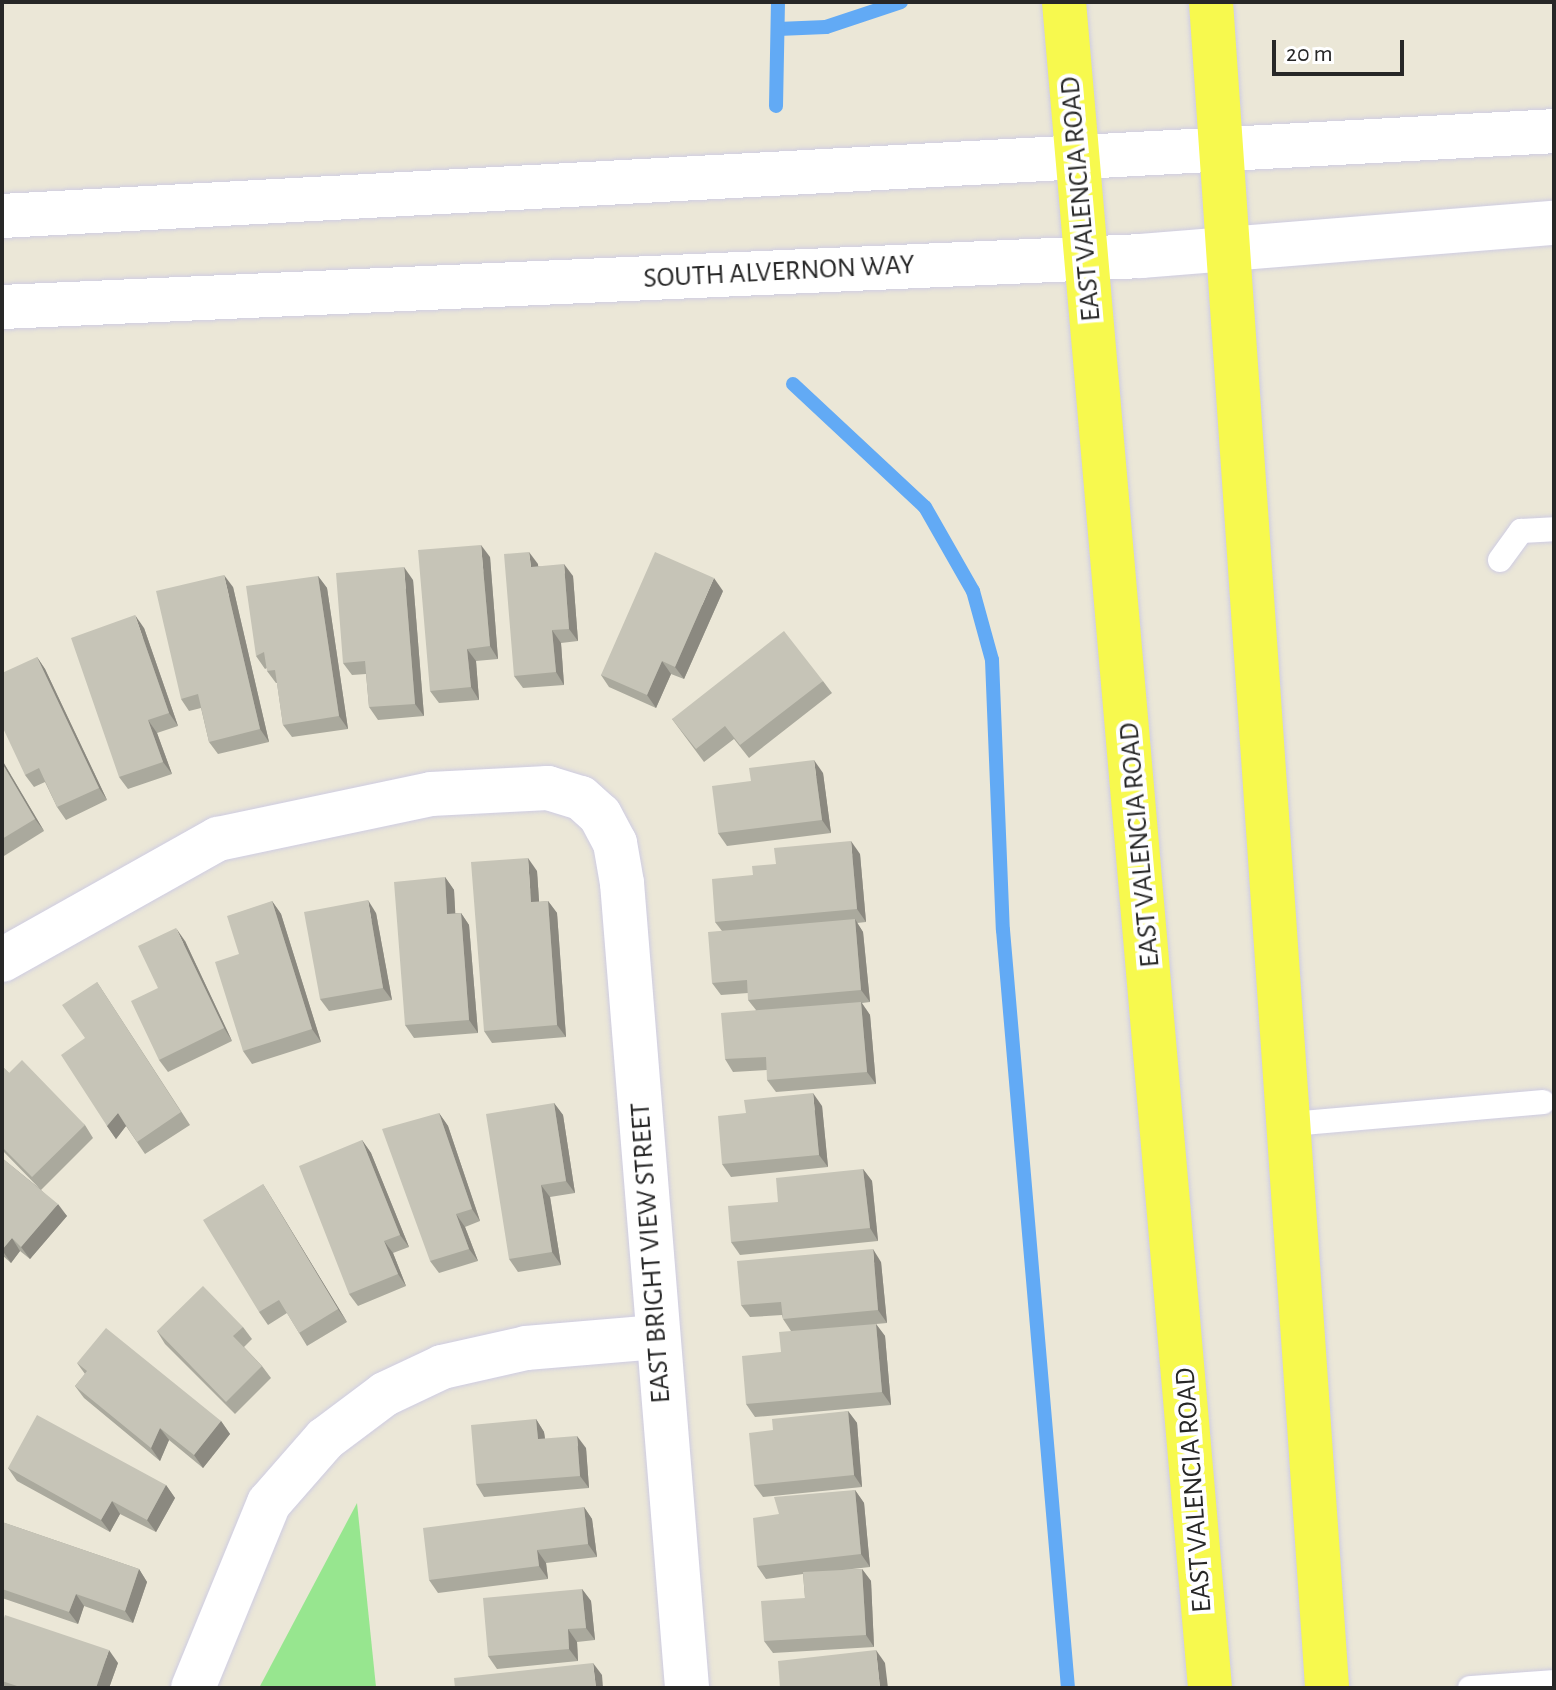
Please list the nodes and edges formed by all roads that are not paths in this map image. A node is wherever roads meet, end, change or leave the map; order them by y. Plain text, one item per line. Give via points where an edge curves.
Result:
1 (1064, 2) edge
2 (1211, 2) edge
3 (1554, 131) edge
4 (1220, 155) junction
5 (1077, 162) junction
6 (2, 216) edge
7 (1554, 223) edge
8 (1228, 247) junction
9 (1084, 258) junction
10 (2, 307) edge
11 (1554, 529) edge
12 (1500, 560) dead end
13 (2, 960) edge
14 (1543, 1102) dead end
15 (1292, 1124) junction
16 (657, 1337) junction
17 (1554, 1682) edge
18 (193, 1688) edge
19 (687, 1688) edge
20 (1210, 1688) edge
21 (1327, 1688) edge
22 (1470, 1688) edge

1 - 5 main road, EAST VALENCIA ROAD
2 - 4 main road
3 - 4 main road
4 - 5 main road
4 - 8 main road
5 - 6 main road
5 - 9 main road, EAST VALENCIA ROAD
7 - 8 main road, SOUTH ALVERNON WAY
8 - 9 main road, SOUTH ALVERNON WAY
8 - 15 main road
9 - 10 main road, SOUTH ALVERNON WAY
9 - 20 main road, EAST VALENCIA ROAD via 1162,1075
11 - 12 lane via 1521,531
13 - 16 main road, EAST BRIGHT VIEW STREET via 218,839 431,794 533,789 581,798 605,820 622,883
14 - 15 lane
15 - 21 main road
16 - 18 main road via 526,1348 442,1367 385,1394 325,1439 269,1503
16 - 19 main road, EAST BRIGHT VIEW STREET
17 - 22 lane

